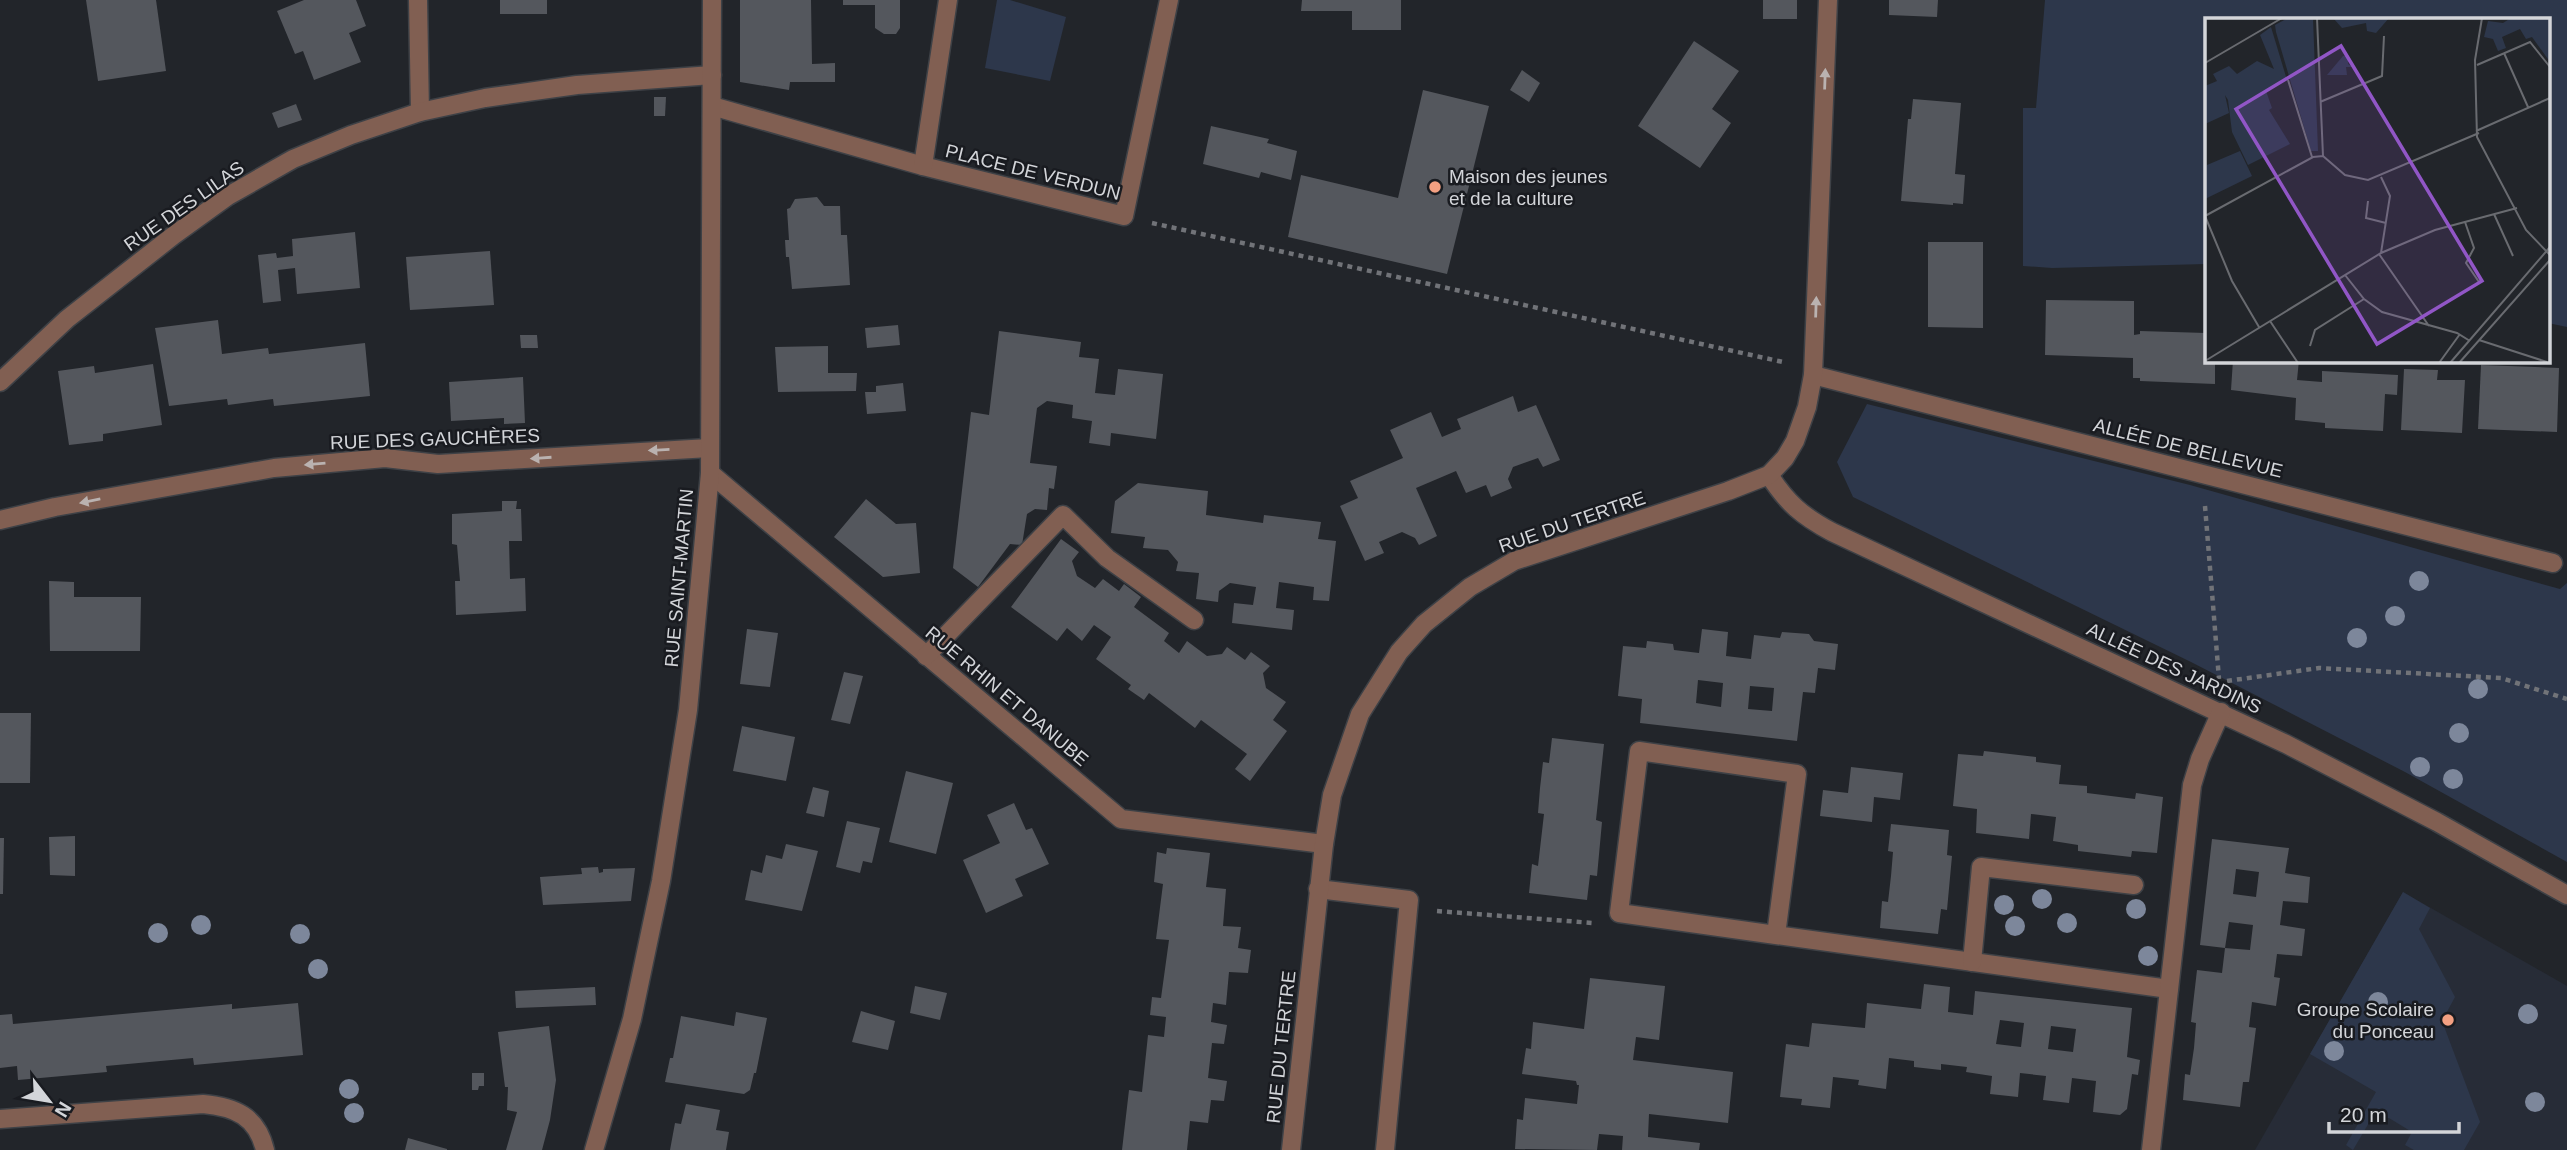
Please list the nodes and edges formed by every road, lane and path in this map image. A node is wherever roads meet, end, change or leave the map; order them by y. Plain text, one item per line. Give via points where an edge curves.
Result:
1 (418, 0) edge
2 (712, 0) edge
3 (948, 0) edge
4 (1169, 0) edge
5 (1828, 0) edge
6 (712, 75) junction
7 (712, 106) junction
8 (421, 112) junction
9 (923, 166) junction
10 (1124, 216) junction
11 (1815, 340) junction
12 (1814, 375) junction
13 (0, 382) edge
14 (709, 448) junction
15 (710, 473) junction
16 (2202, 474) junction
17 (1769, 475) junction
18 (0, 520) edge
19 (2553, 563) dead end
20 (1194, 620) dead end
21 (926, 656) junction
22 (2567, 699) edge
23 (2221, 712) junction
24 (1324, 844) junction
25 (2134, 885) dead end
26 (1318, 889) junction
27 (2567, 895) edge
28 (1408, 910) junction
29 (1619, 913) junction
30 (1776, 935) junction
31 (1972, 962) junction
32 (2169, 989) junction
33 (0, 1119) edge
34 (265, 1150) edge
35 (594, 1150) edge
36 (1291, 1150) edge
37 (1385, 1150) edge
38 (2151, 1150) edge

1 - 8 street
2 - 6 street, RUE SAINT-MARTIN
3 - 9 street, PLACE DE VERDUN
4 - 10 street, PLACE DE VERDUN
11 -> 5 street
6 - 7 street, RUE SAINT-MARTIN
6 - 8 street, RUE DES LILAS via 577,85
7 - 9 street, PLACE DE VERDUN
7 - 14 street, RUE SAINT-MARTIN
8 - 13 street, RUE DES LILAS via 293,159 228,196 67,319
9 - 10 street, PLACE DE VERDUN
10 - 11 path via 1787,363 1802,340
11 - 12 street
12 - 16 street, ALLÉE DE BELLEVUE
12 - 17 street via 1795,441
14 - 15 street, RUE SAINT-MARTIN
14 -> 18 street, RUE DES GAUCHÈRES via 438,464 385,458 274,468
15 - 21 street, RUE RHIN ET DANUBE
15 - 35 street, RUE SAINT-MARTIN via 688,710 661,881 632,1019
16 - 19 street, ALLÉE DE BELLEVUE
16 - 22 path via 2219,682 2319,668 2501,678
17 - 23 street, ALLÉE DES JARDINS via 1801,513 1832,531
17 - 24 street, RUE DU TERTRE via 1514,561 1470,587 1424,624 1399,652 1360,714 1332,795
20 - 21 street via 1107,558 1063,515
21 - 24 street, RUE RHIN ET DANUBE via 1121,819
23 - 27 street, ALLÉE DES JARDINS
23 - 32 street via 2192,785
24 - 26 street, RUE DU TERTRE
25 - 31 street via 1981,867
26 - 28 street via 1409,900
26 - 36 street, RUE DU TERTRE
28 - 29 path via 1595,923
28 - 37 street
29 - 30 street
29 - 30 street via 1639,751 1797,774
30 - 31 street
31 - 32 street
32 - 38 street
33 - 34 street via 219,1105 254,1125

